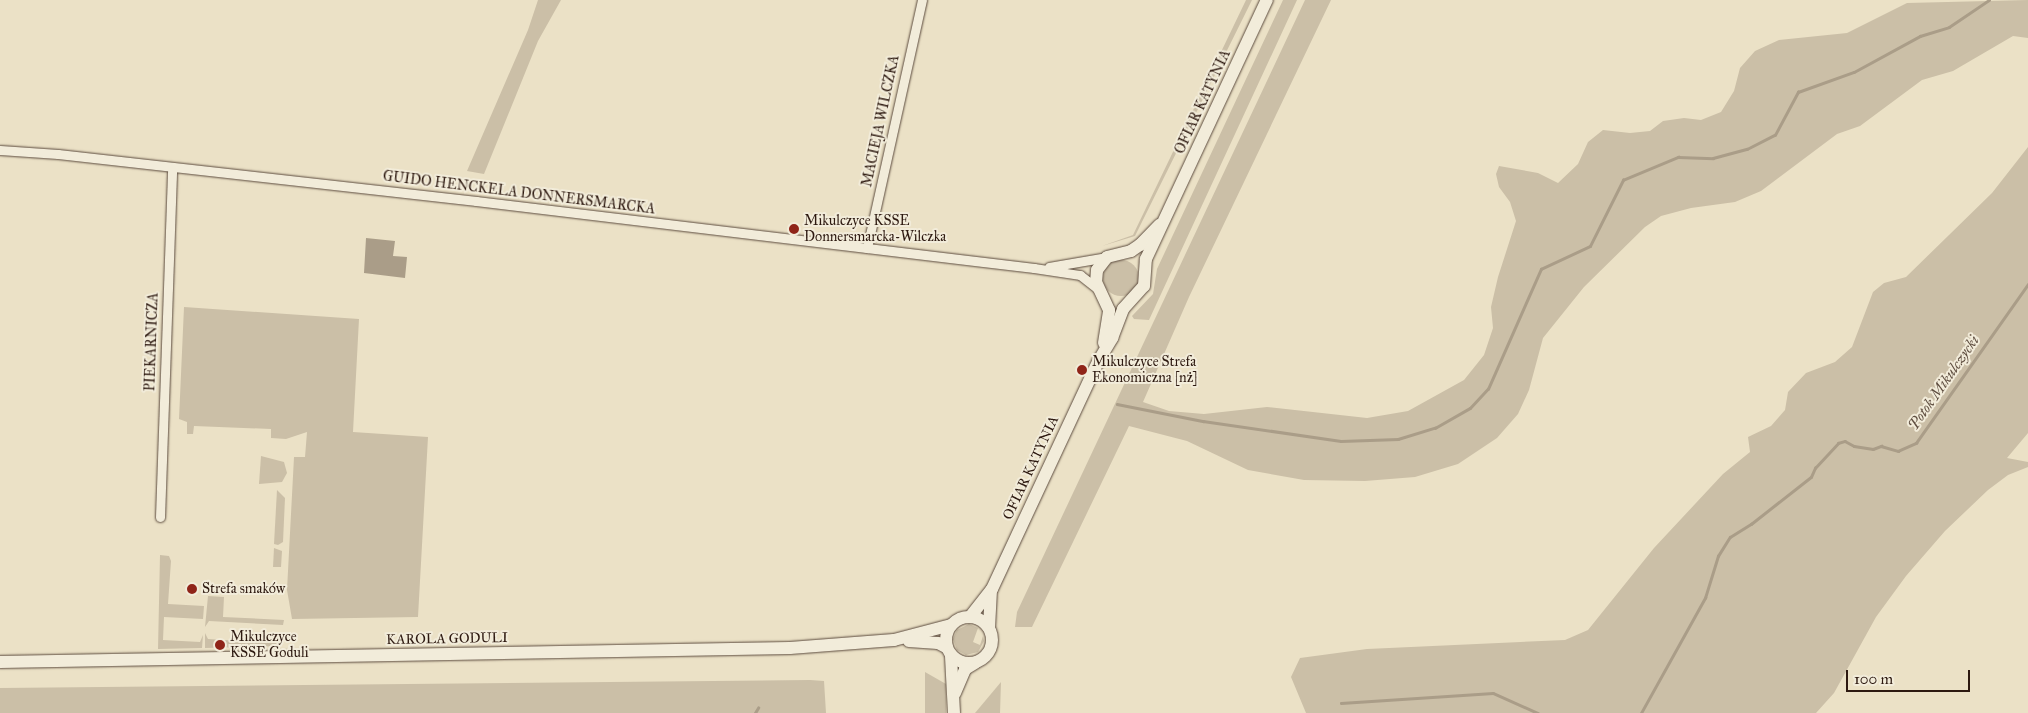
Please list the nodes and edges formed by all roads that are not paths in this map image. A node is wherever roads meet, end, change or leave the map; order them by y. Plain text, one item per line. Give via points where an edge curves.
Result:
1 (922, 0) edge
2 (1268, 0) edge
3 (0, 150) edge
4 (172, 167) junction
5 (1166, 216) junction
6 (867, 248) junction
7 (1124, 253) junction
8 (1107, 257) junction
9 (1034, 268) junction
10 (1145, 272) junction
11 (1100, 293) junction
12 (1133, 300) junction
13 (1099, 360) junction
14 (160, 517) dead end
15 (992, 589) junction
16 (970, 617) junction
17 (951, 625) junction
18 (989, 628) junction
19 (894, 640) junction
20 (949, 652) junction
21 (0, 662) edge
22 (975, 663) junction
23 (954, 695) junction
24 (954, 713) edge

1 - 6 street, MACIEJA WILCZKA
2 - 5 street, OFIAR KATYNIA
3 - 4 street, GUIDO HENCKELA DONNERSMARCKA
4 - 6 street, GUIDO HENCKELA DONNERSMARCKA
4 - 14 street, PIEKARNICZA
5 - 7 street, OFIAR KATYNIA via 1140,245
5 - 10 street, OFIAR KATYNIA via 1146,259
6 - 9 street, GUIDO HENCKELA DONNERSMARCKA
7 - 8 street, OFIAR KATYNIA
7 - 10 street via 1139,261
8 - 9 street, GUIDO HENCKELA DONNERSMARCKA
8 - 11 street, OFIAR KATYNIA via 1097,270
9 - 11 street, GUIDO HENCKELA DONNERSMARCKA via 1080,275
10 - 12 street, OFIAR KATYNIA via 1144,286
11 - 12 street via 1117,303
11 - 13 street, OFIAR KATYNIA via 1109,319
12 - 13 street, OFIAR KATYNIA via 1123,309
13 - 15 street, OFIAR KATYNIA
15 - 16 street, OFIAR KATYNIA
15 - 18 street, OFIAR KATYNIA
16 - 17 street
16 - 18 street via 979,619
17 - 19 street, KAROLA GODULI
17 - 20 street via 946,636
18 - 22 street via 992,646 986,657
19 - 20 street, KAROLA GODULI via 938,642
19 - 21 street, KAROLA GODULI via 770,648
20 - 22 street via 960,662
20 - 23 street
22 - 23 street via 965,669
23 - 24 street

